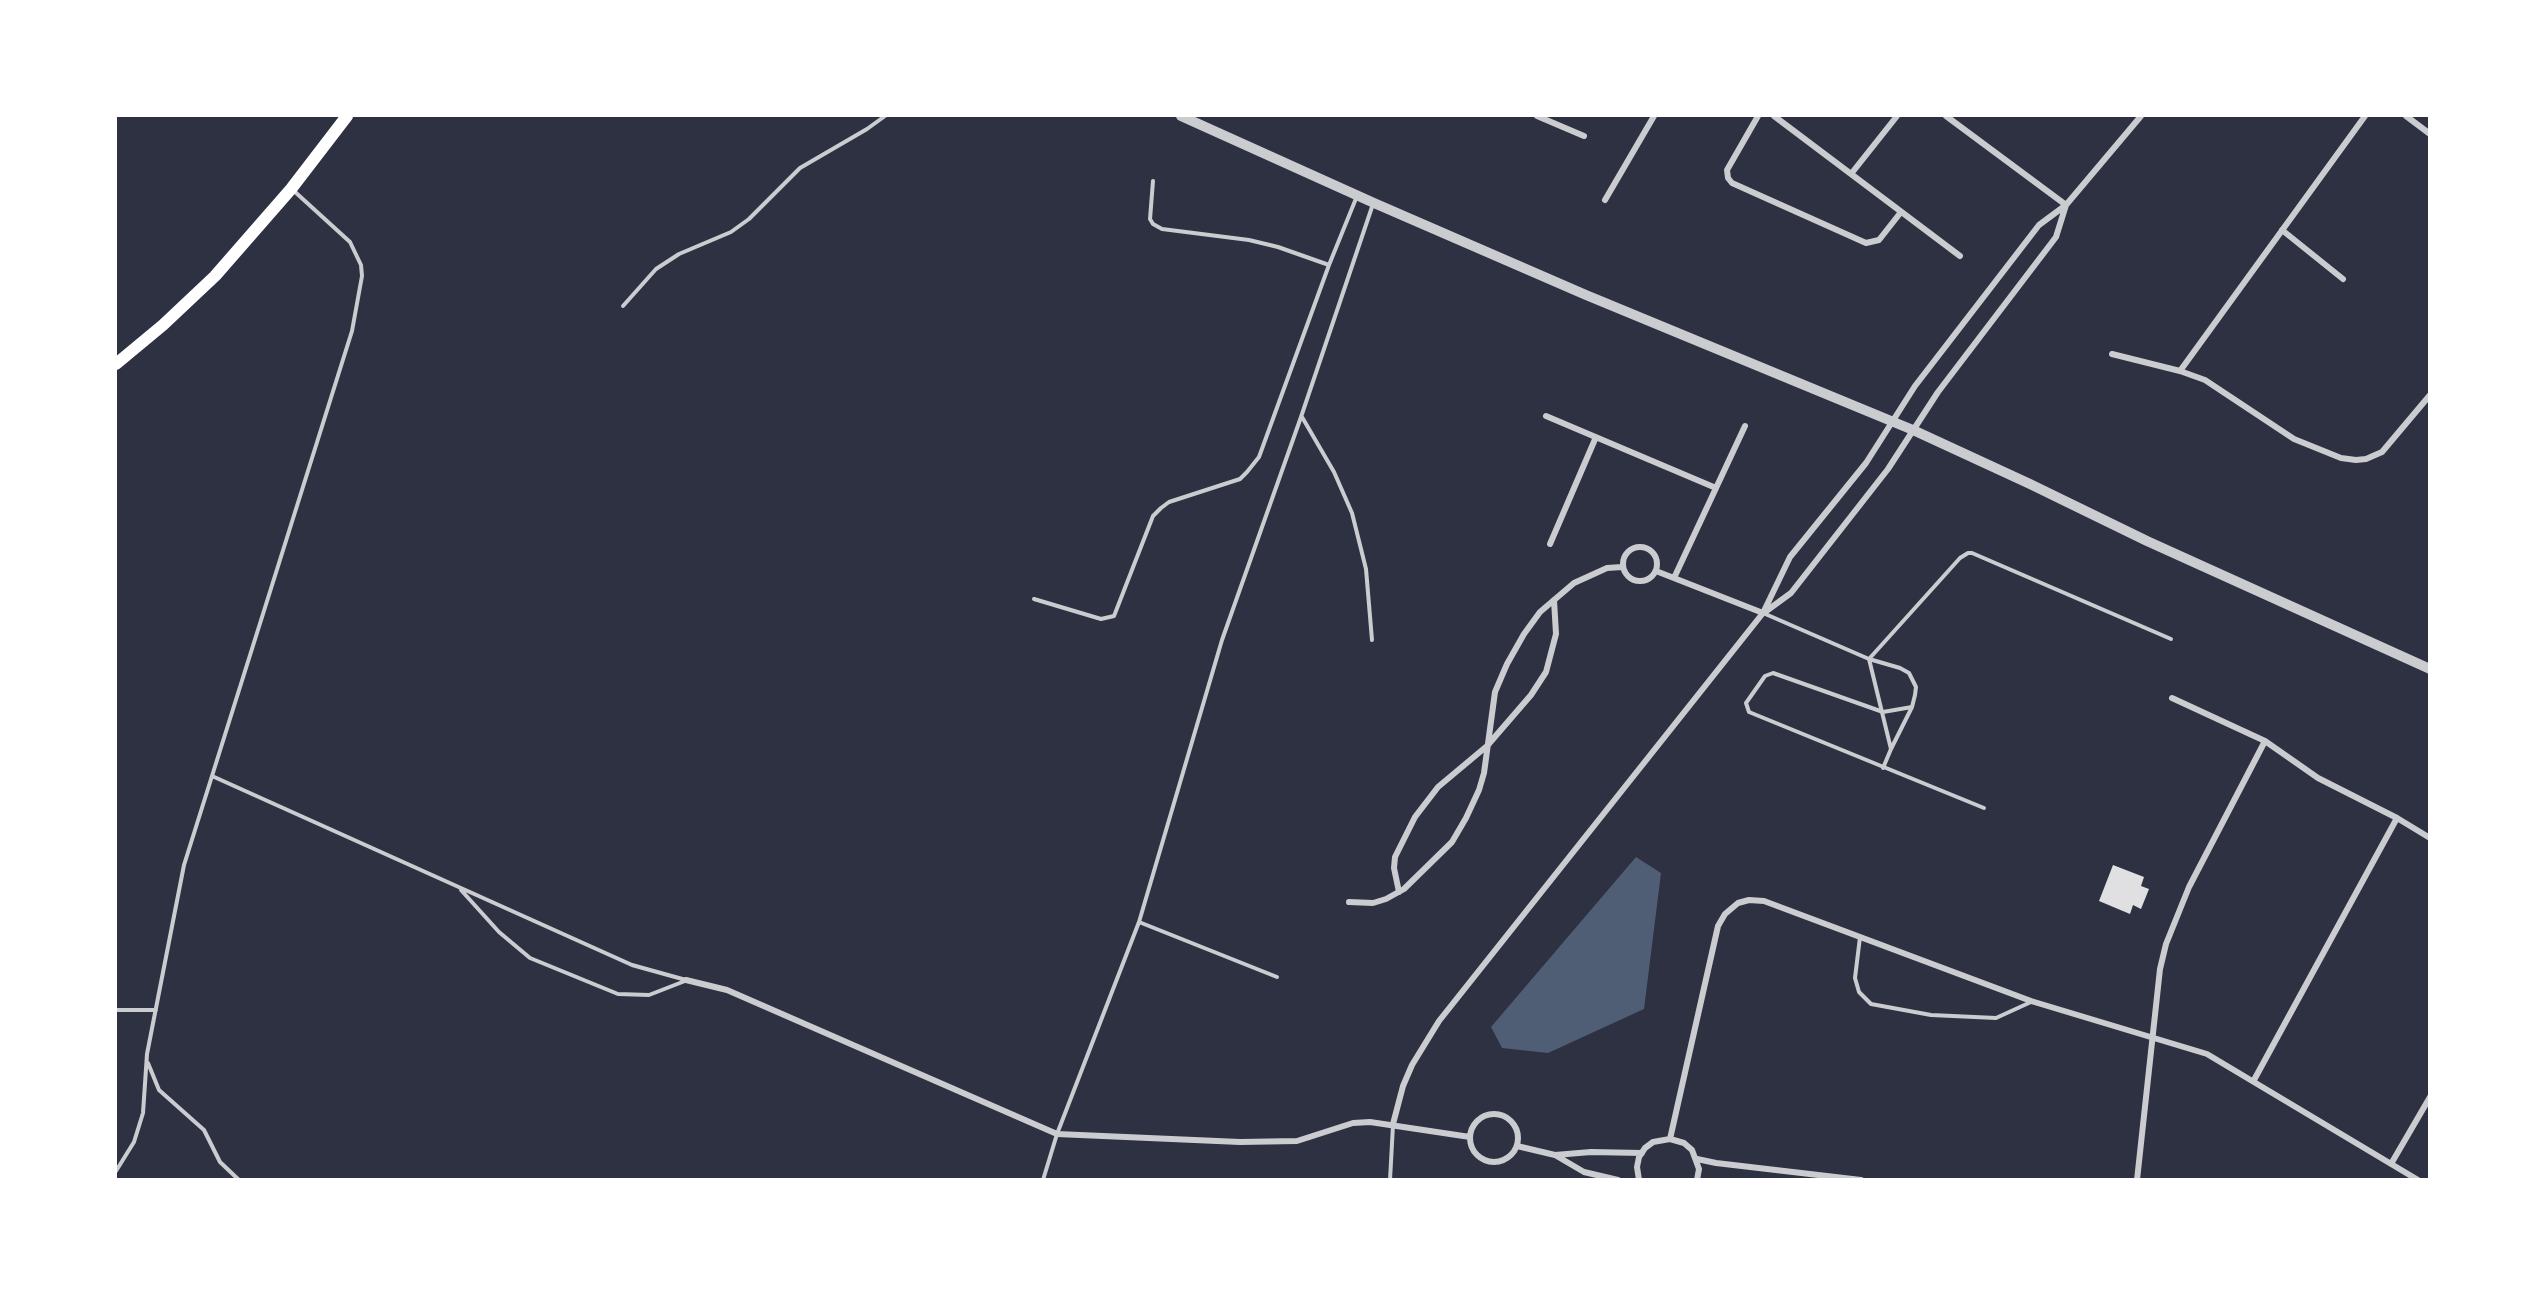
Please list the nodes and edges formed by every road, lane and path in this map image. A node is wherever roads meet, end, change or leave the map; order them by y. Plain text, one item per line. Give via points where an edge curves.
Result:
1 (346, 116) edge
2 (885, 116) edge
3 (1181, 116) edge
4 (1537, 116) edge
5 (1654, 116) edge
6 (1758, 116) edge
7 (1774, 116) edge
8 (1897, 116) edge
9 (1946, 116) edge
10 (2141, 116) edge
11 (2366, 116) edge
12 (2406, 116) edge
13 (2430, 134) edge
14 (1584, 136) dead end
15 (1851, 174) junction
16 (1153, 181) dead end
17 (291, 189) junction
18 (1357, 196) junction
19 (1605, 200) dead end
20 (1374, 204) junction
21 (2066, 205) junction
22 (1901, 212) junction
23 (2282, 230) junction
24 (1960, 256) dead end
25 (1329, 265) junction
26 (2343, 279) dead end
27 (623, 306) dead end
28 (2112, 354) dead end
29 (116, 364) edge
30 (2180, 371) junction
31 (2430, 395) edge
32 (1546, 416) dead end
33 (1301, 417) junction
34 (1892, 421) junction
35 (1745, 426) dead end
36 (1913, 430) junction
37 (1596, 437) junction
38 (1716, 488) junction
39 (1550, 544) dead end
40 (1622, 567) junction
41 (1656, 571) junction
42 (1674, 578) junction
43 (1034, 599) dead end
44 (1554, 600) junction
45 (1763, 613) junction
46 (2171, 639) dead end
47 (1372, 640) dead end
48 (1869, 659) junction
49 (2430, 669) edge
50 (2172, 698) dead end
51 (1912, 706) junction
52 (1883, 712) junction
53 (2265, 741) junction
54 (1487, 746) junction
55 (1891, 749) junction
56 (1883, 768) junction
57 (212, 776) junction
58 (1984, 808) dead end
59 (2397, 819) junction
60 (2430, 838) edge
61 (458, 887) junction
62 (1399, 892) junction
63 (1349, 902) dead end
64 (1139, 922) junction
65 (1860, 937) junction
66 (1277, 977) dead end
67 (686, 981) junction
68 (2031, 1001) junction
69 (116, 1010) edge
70 (156, 1010) junction
71 (2154, 1039) junction
72 (147, 1054) junction
73 (2254, 1080) junction
74 (2430, 1097) edge
75 (1393, 1124) junction
76 (1058, 1134) junction
77 (1470, 1137) junction
78 (1670, 1139) junction
79 (1516, 1146) junction
80 (1642, 1153) junction
81 (1555, 1155) junction
82 (1697, 1159) junction
83 (2391, 1164) junction
84 (116, 1171) edge
85 (239, 1179) edge
86 (1043, 1179) edge
87 (1390, 1179) edge
88 (1618, 1179) edge
89 (1639, 1179) edge
90 (1697, 1179) edge
91 (1861, 1179) edge
92 (2137, 1179) edge
93 (2418, 1179) edge

1 - 17 main road
2 - 27 lane via 800,168 731,232 679,254 656,269
3 - 18 street
4 - 14 street
5 - 19 street
6 - 22 street via 1727,170 1732,183 1866,243 1879,240
7 - 15 street
8 - 15 street
9 - 21 street
10 - 21 street
11 - 23 street
12 - 13 street
15 - 22 street
16 - 25 lane via 1150,219 1156,226 1249,240
17 - 29 main road via 215,276
17 - 57 lane via 350,242 362,276 352,331
18 - 20 street
18 - 25 lane
20 - 33 lane
20 - 34 street
21 - 34 street via 2039,225
21 - 36 street via 2056,237
22 - 24 street
23 - 26 street
23 - 30 street
25 - 43 lane via 1259,457 1247,472 1240,479 1161,507 1114,616 1101,619
28 - 30 street
30 - 31 street via 2223,390 2294,439 2356,460 2382,452
32 - 37 street
33 - 47 lane via 1334,472 1352,513 1366,569
33 - 64 lane via 1222,640
34 - 36 street
34 - 45 street via 1866,463 1790,557
35 - 38 street
36 - 45 street via 1888,469 1791,593
36 - 49 street
37 - 38 street
37 - 39 street
38 - 42 street
40 - 41 street via 1627,577 1638,582
40 - 41 street via 1628,551 1645,547 1657,560
40 - 44 street via 1608,568 1574,583
41 - 42 street
42 - 45 street
44 - 54 street via 1529,627 1507,664 1495,692
44 - 54 street via 1556,634 1546,672 1532,695
45 - 48 lane
45 - 75 street via 1439,1021 1412,1065
46 - 48 lane via 1968,553
48 - 51 lane via 1909,673 1916,687
48 - 52 lane
50 - 53 street
51 - 52 lane
51 - 55 lane
52 - 55 lane
52 - 56 lane via 1773,673 1765,676 1746,703 1749,712
53 - 59 street via 2326,783
53 - 71 street via 2189,887 2166,944
54 - 62 street via 1484,773 1452,842
54 - 62 street via 1438,787 1414,817 1395,857
55 - 56 lane
56 - 58 lane
57 - 61 lane
57 - 70 lane via 184,865
59 - 60 street
59 - 73 street
61 - 67 lane via 632,965
61 - 67 lane via 499,932 530,958 618,994 649,995
62 - 63 street via 1373,903
64 - 66 lane
64 - 76 lane
65 - 68 street
65 - 68 lane via 1855,978 1858,992 1871,1004 1931,1015 1996,1018
65 - 78 street via 1764,901 1738,903 1725,914
67 - 76 street via 727,990
68 - 71 street
69 - 70 lane
70 - 72 lane
71 - 73 street via 2207,1054
71 - 92 street
72 - 84 lane via 141,1123 129,1154
72 - 85 lane via 159,1090 204,1130 220,1162
73 - 83 street
74 - 83 street
75 - 76 street via 1353,1123 1297,1140 1240,1142
75 - 77 street
75 - 87 lane
76 - 86 lane
77 - 79 street via 1475,1152 1489,1162 1504,1160
77 - 79 street via 1475,1123 1495,1114 1514,1125
78 - 80 street via 1653,1142
78 - 82 street via 1684,1143
79 - 81 street
80 - 81 street
80 - 89 street via 1637,1167
81 - 88 street via 1584,1172
82 - 90 street
82 - 91 street
83 - 93 street

